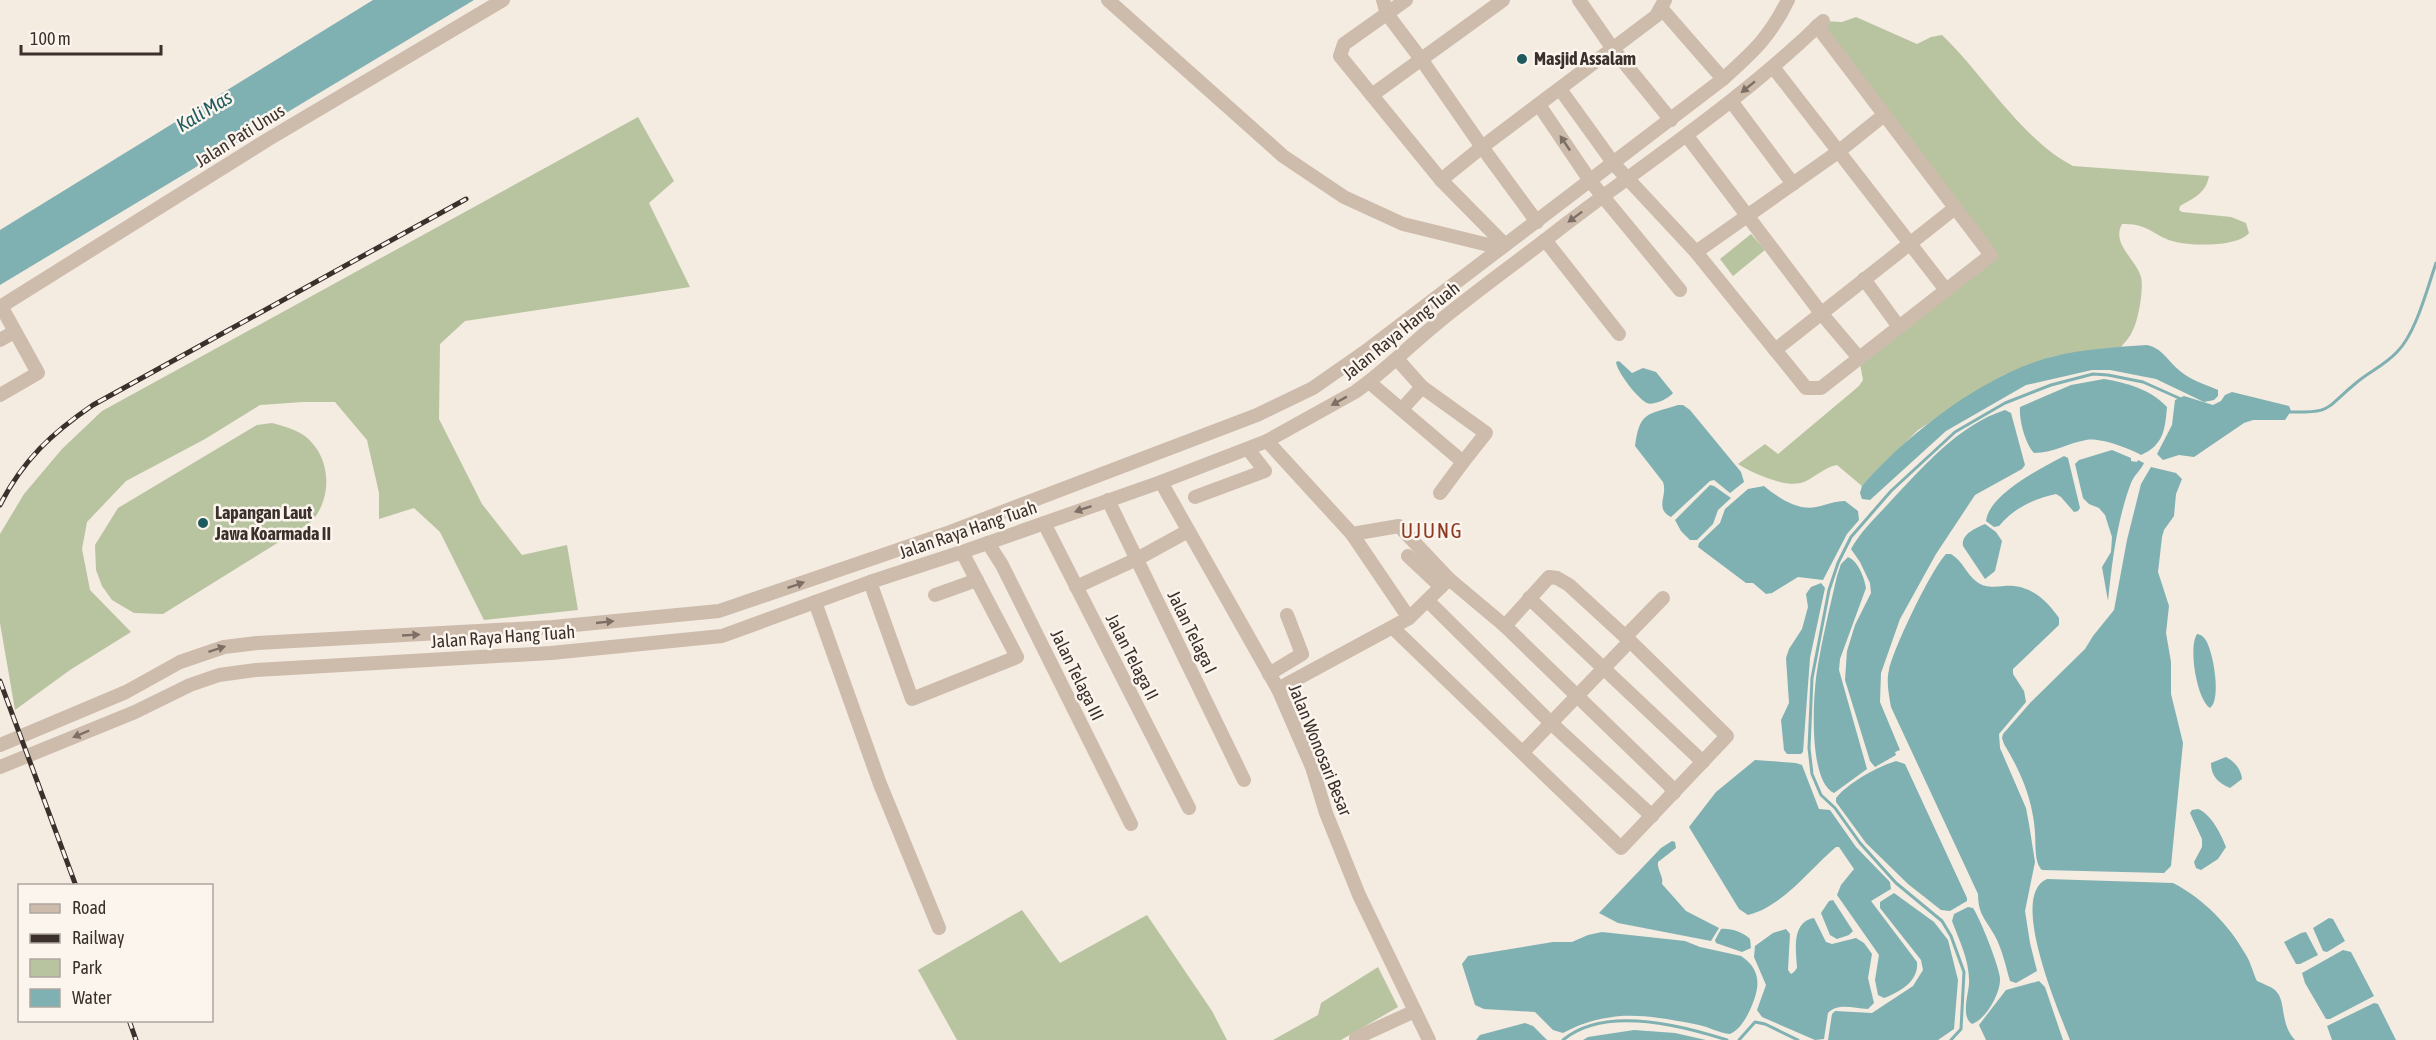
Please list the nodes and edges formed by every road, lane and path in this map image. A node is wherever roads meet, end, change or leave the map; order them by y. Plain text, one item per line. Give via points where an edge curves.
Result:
1 (503, 0) edge
2 (1108, 0) edge
3 (1383, 0) edge
4 (1406, 0) edge
5 (1503, 0) edge
6 (1579, 0) edge
7 (1788, 0) edge
8 (1663, 4) edge
9 (1387, 14) junction
10 (1613, 49) junction
11 (1421, 59) junction
12 (1773, 67) junction
13 (1723, 79) junction
14 (1560, 89) junction
15 (1372, 95) junction
16 (1731, 101) junction
17 (1539, 105) junction
18 (1884, 115) junction
19 (1671, 120) junction
20 (1687, 136) junction
21 (1482, 147) junction
22 (1838, 152) junction
23 (1614, 164) junction
24 (1441, 180) junction
25 (1627, 180) junction
26 (1591, 182) junction
27 (1793, 184) junction
28 (1603, 197) junction
29 (1955, 208) junction
30 (1748, 216) junction
31 (1537, 222) junction
32 (1545, 240) junction
33 (1909, 243) junction
34 (1503, 247) junction
35 (1696, 252) junction
36 (1864, 279) junction
37 (1680, 290) dead end
38 (1946, 290) junction
39 (0, 307) edge
40 (1821, 313) junction
41 (1899, 327) junction
42 (14, 332) junction
43 (1619, 334) dead end
44 (0, 340) edge
45 (1775, 350) junction
46 (1859, 358) junction
47 (1397, 359) junction
48 (1370, 382) junction
49 (1422, 387) junction
50 (0, 395) edge
51 (1402, 409) junction
52 (1267, 441) junction
53 (1248, 449) junction
54 (1463, 462) junction
55 (1195, 468) junction
56 (1161, 482) junction
57 (1440, 493) dead end
58 (1108, 500) junction
59 (1044, 523) junction
60 (1188, 531) junction
61 (1352, 534) junction
62 (988, 543) junction
63 (962, 552) junction
64 (1408, 556) dead end
65 (1137, 559) junction
66 (977, 580) junction
67 (870, 582) junction
68 (1445, 583) junction
69 (1076, 587) junction
70 (935, 595) dead end
71 (1529, 598) junction
72 (1663, 598) dead end
73 (1428, 601) junction
74 (815, 602) junction
75 (1287, 615) dead end
76 (1409, 618) junction
77 (1505, 626) junction
78 (1393, 628) junction
79 (1628, 639) junction
80 (180, 662) junction
81 (1604, 669) junction
82 (1269, 675) junction
83 (190, 685) junction
84 (1278, 689) junction
85 (1577, 695) junction
86 (1551, 723) junction
87 (0, 745) edge
88 (1523, 752) junction
89 (1703, 762) junction
90 (0, 767) edge
91 (1244, 780) dead end
92 (1674, 793) junction
93 (1189, 808) dead end
94 (1652, 816) junction
95 (1131, 824) dead end
96 (939, 928) dead end
97 (1415, 1011) junction
98 (1356, 1040) edge
99 (1429, 1040) edge

1 - 39 street, Jalan Pati Unus via 267,140
2 - 34 street via 1283,156 1344,197 1403,224
3 - 9 street
4 - 9 street
5 - 11 street
6 - 10 street
7 - 13 street, Jalan Raya Hang Tuah via 1759,47
8 - 10 street via 1656,16
8 - 13 street
9 - 11 street
9 - 15 street via 1344,44 1340,56
10 - 14 street
10 - 19 street
11 - 15 street
11 - 21 street
12 -> 16 street, Jalan Raya Hang Tuah
12 - 18 street, Jalan Raya Hang Tuah via 1820,23
12 - 22 street
13 - 19 street, Jalan Raya Hang Tuah
14 - 17 street
14 - 23 street
15 - 24 street
16 - 20 street, Jalan Raya Hang Tuah
16 - 27 street
17 - 21 street
26 -> 17 street
18 - 22 street
18 - 29 street
19 - 23 street, Jalan Raya Hang Tuah
20 - 25 street, Jalan Raya Hang Tuah
20 - 30 street
21 - 24 street
21 - 31 street
22 - 27 street
22 - 33 street
23 - 25 street
23 - 26 street, Jalan Raya Hang Tuah
24 - 34 street
25 - 28 street, Jalan Raya Hang Tuah
25 - 35 street
26 - 28 street
26 - 31 street, Jalan Raya Hang Tuah
27 - 30 street
28 -> 32 street, Jalan Raya Hang Tuah
28 - 37 street
29 - 33 street
29 - 38 street via 1991,255
30 - 35 street
30 - 40 street
31 - 34 street, Jalan Raya Hang Tuah
32 - 43 street
32 - 47 street, Jalan Raya Hang Tuah via 1434,325
33 - 36 street
33 - 38 street
80 -> 34 street, Jalan Raya Hang Tuah via 224,646 553,627 719,611 950,532 1287,402 1366,351
35 - 45 street
36 - 40 street
36 - 41 street
38 - 41 street
39 - 42 street
40 - 45 street
40 - 46 street
41 - 46 street
42 - 44 street
42 - 50 street via 38,374
45 - 46 street via 1806,388 1821,388
47 - 48 street, Jalan Raya Hang Tuah
47 - 49 street
48 - 51 street
48 -> 52 street, Jalan Raya Hang Tuah
49 - 51 street
49 - 54 street via 1486,433
51 - 54 street
52 - 53 street, Jalan Raya Hang Tuah
52 - 61 street
53 - 55 street, Jalan Raya Hang Tuah
53 - 55 street via 1265,471 1202,495
54 - 57 street
55 - 56 street, Jalan Raya Hang Tuah
56 - 58 street, Jalan Raya Hang Tuah
56 - 60 street, Jalan Wonosari Besar
58 -> 59 street, Jalan Raya Hang Tuah
58 - 65 street, Jalan Telaga I
59 - 62 street, Jalan Raya Hang Tuah
59 - 69 street, Jalan Telaga II
60 - 65 street
60 - 82 street, Jalan Wonosari Besar
61 - 68 street via 1399,526
61 - 76 street
62 - 63 street, Jalan Raya Hang Tuah
62 - 95 street, Jalan Telaga III
63 - 66 street
63 - 67 street, Jalan Raya Hang Tuah
64 - 68 street
65 - 69 street
65 - 91 street, Jalan Telaga I
66 - 67 street via 1017,657 912,699
66 - 70 street
67 - 74 street, Jalan Raya Hang Tuah
68 - 73 street
68 - 77 street
69 - 93 street, Jalan Telaga II
71 - 77 street
71 - 79 street via 1549,577 1557,578
71 - 81 street
72 - 79 street
73 - 76 street
73 - 86 street
74 - 83 street, Jalan Raya Hang Tuah via 722,636 551,653 256,670 219,675
74 - 96 street via 880,784
75 - 82 street via 1302,654
76 - 78 street
77 - 85 street
78 - 84 street
78 - 88 street
79 - 81 street
79 - 89 street via 1727,736
80 - 83 street
80 - 87 street, Jalan Raya Hang Tuah via 126,692
81 - 85 street
81 - 89 street
82 - 84 street, Jalan Wonosari Besar
83 -> 90 street, Jalan Raya Hang Tuah
84 - 97 street, Jalan Wonosari Besar via 1312,767 1359,895
85 - 86 street
85 - 92 street
86 - 88 street
86 - 94 street
88 - 94 street via 1622,848
89 - 92 street
92 - 94 street
97 - 98 street
97 - 99 street, Jalan Wonosari Besar

